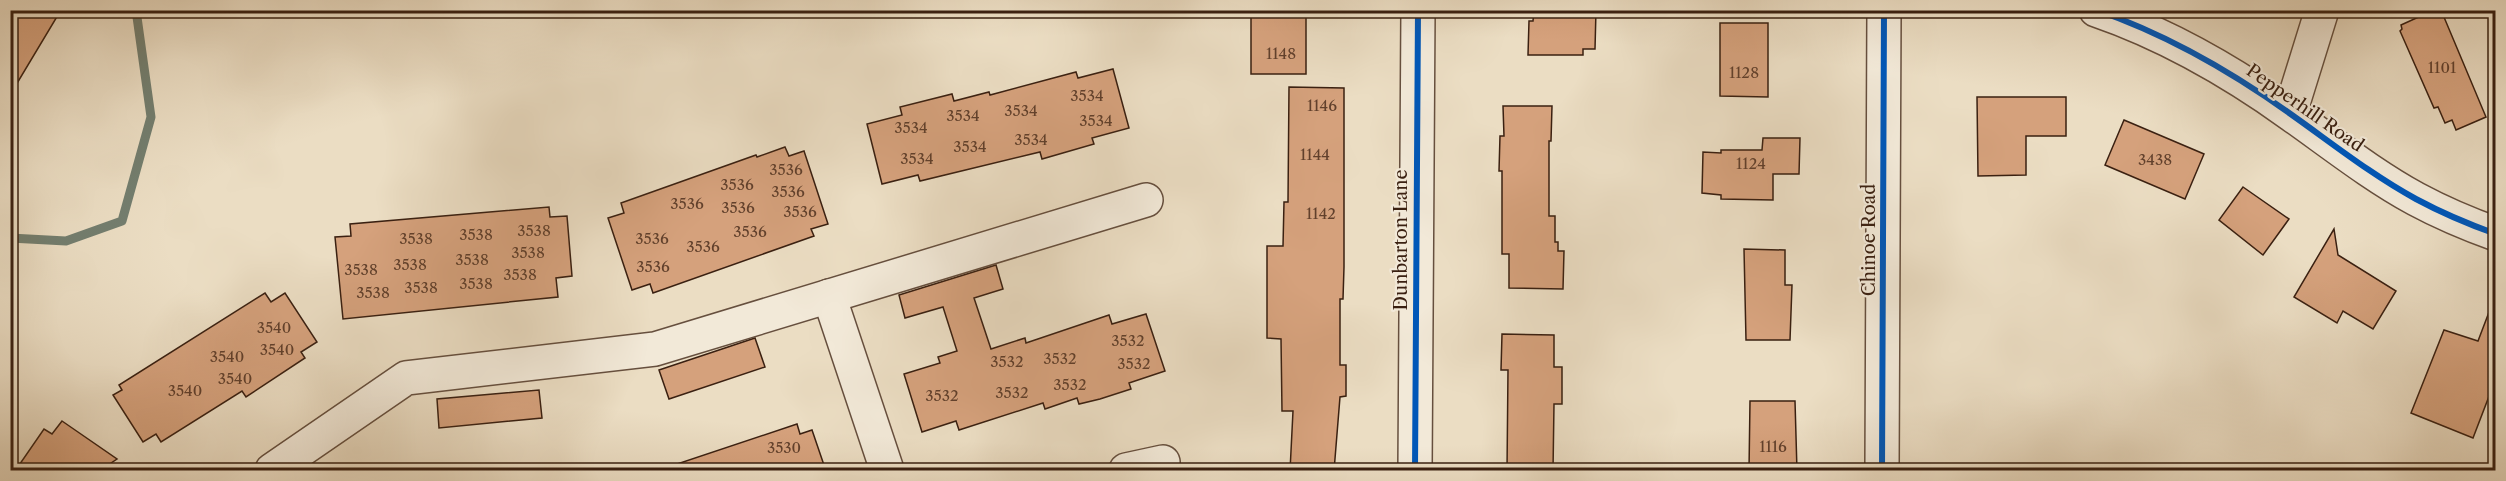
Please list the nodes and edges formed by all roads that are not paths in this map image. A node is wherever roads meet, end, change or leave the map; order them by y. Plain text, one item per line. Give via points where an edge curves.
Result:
1 (1418, 10) edge
2 (1884, 10) edge
3 (2096, 10) edge
4 (2322, 10) edge
5 (2290, 113) junction
6 (1146, 200) dead end
7 (2496, 234) edge
8 (829, 296) junction
9 (1163, 462) dead end
10 (272, 471) edge
11 (887, 471) edge
12 (1126, 471) edge
13 (1415, 471) edge
14 (1882, 471) edge

1 - 13 street, Dunbarton Lane
2 - 14 street, Chinoe Road
3 - 5 street, Pepperhill Road via 2176,43
4 - 5 street
5 - 7 street, Pepperhill Road via 2415,199
6 - 8 street
8 - 10 street via 655,349 406,378
8 - 11 street
9 - 12 street

